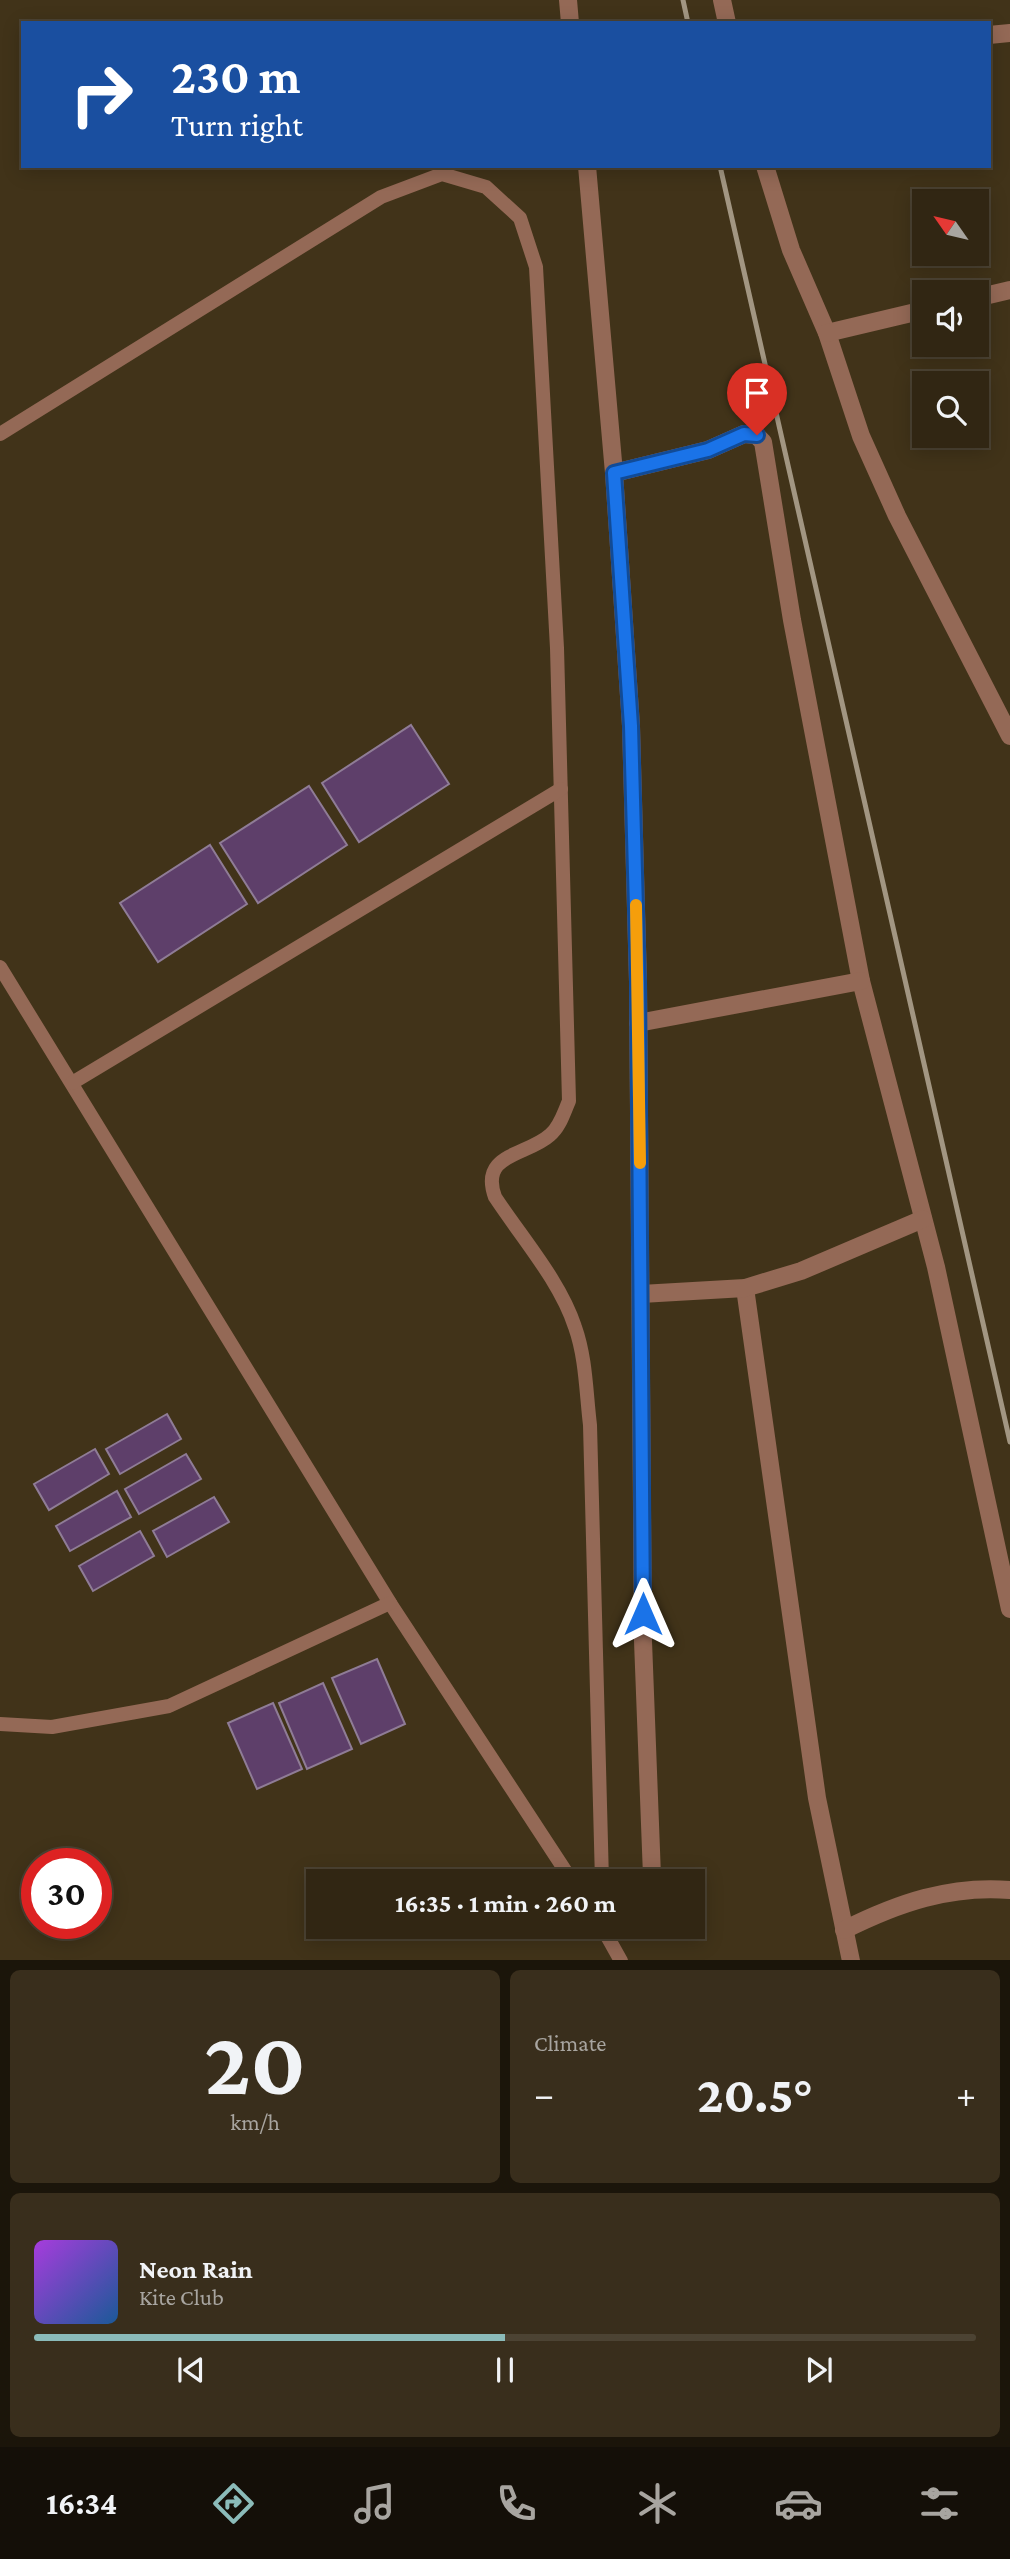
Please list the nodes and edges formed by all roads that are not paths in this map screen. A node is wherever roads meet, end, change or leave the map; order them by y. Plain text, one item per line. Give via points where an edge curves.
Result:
1 (568, 0) edge
2 (722, 0) edge
3 (570, 21) edge
4 (727, 21) edge
5 (1010, 33) edge
6 (991, 35) edge
7 (587, 168) edge
8 (766, 168) edge
9 (1010, 289) edge
10 (989, 295) edge
11 (912, 313) edge
12 (827, 334) junction
13 (0, 434) edge
14 (614, 473) junction
15 (1010, 736) edge
16 (561, 789) junction
17 (0, 967) edge
18 (861, 981) junction
19 (638, 1023) junction
20 (72, 1083) junction
21 (923, 1219) junction
22 (745, 1288) junction
23 (641, 1294) junction
24 (390, 1603) junction
25 (1010, 1609) edge
26 (0, 1724) edge
27 (564, 1869) edge
28 (602, 1869) edge
29 (652, 1869) edge
30 (1010, 1890) edge
31 (844, 1930) junction
32 (609, 1939) edge
33 (620, 1960) edge
34 (851, 1960) edge

1 - 3 street
2 - 4 street
5 - 6 street
7 - 14 street
8 - 12 street via 791,250
9 - 10 street
11 - 12 street
12 - 15 street via 861,436 897,516
13 - 16 lane via 382,197 442,174 486,187 520,218 536,267
14 - 18 street via 708,450 744,434 757,435 764,442 792,620
14 - 19 street via 631,726
16 - 20 lane
16 - 28 lane via 569,1101 551,1135 504,1159 490,1184 562,1298 575,1327 584,1367 590,1424
17 - 20 lane
18 - 19 street
18 - 21 street
19 - 23 street
20 - 24 lane
21 - 22 street
21 - 25 street
22 - 23 street
22 - 31 street via 817,1798
23 - 29 street via 643,1641
24 - 26 lane via 169,1706 52,1727
24 - 27 lane
30 - 31 street via 983,1888 915,1899
31 - 34 street
32 - 33 lane

